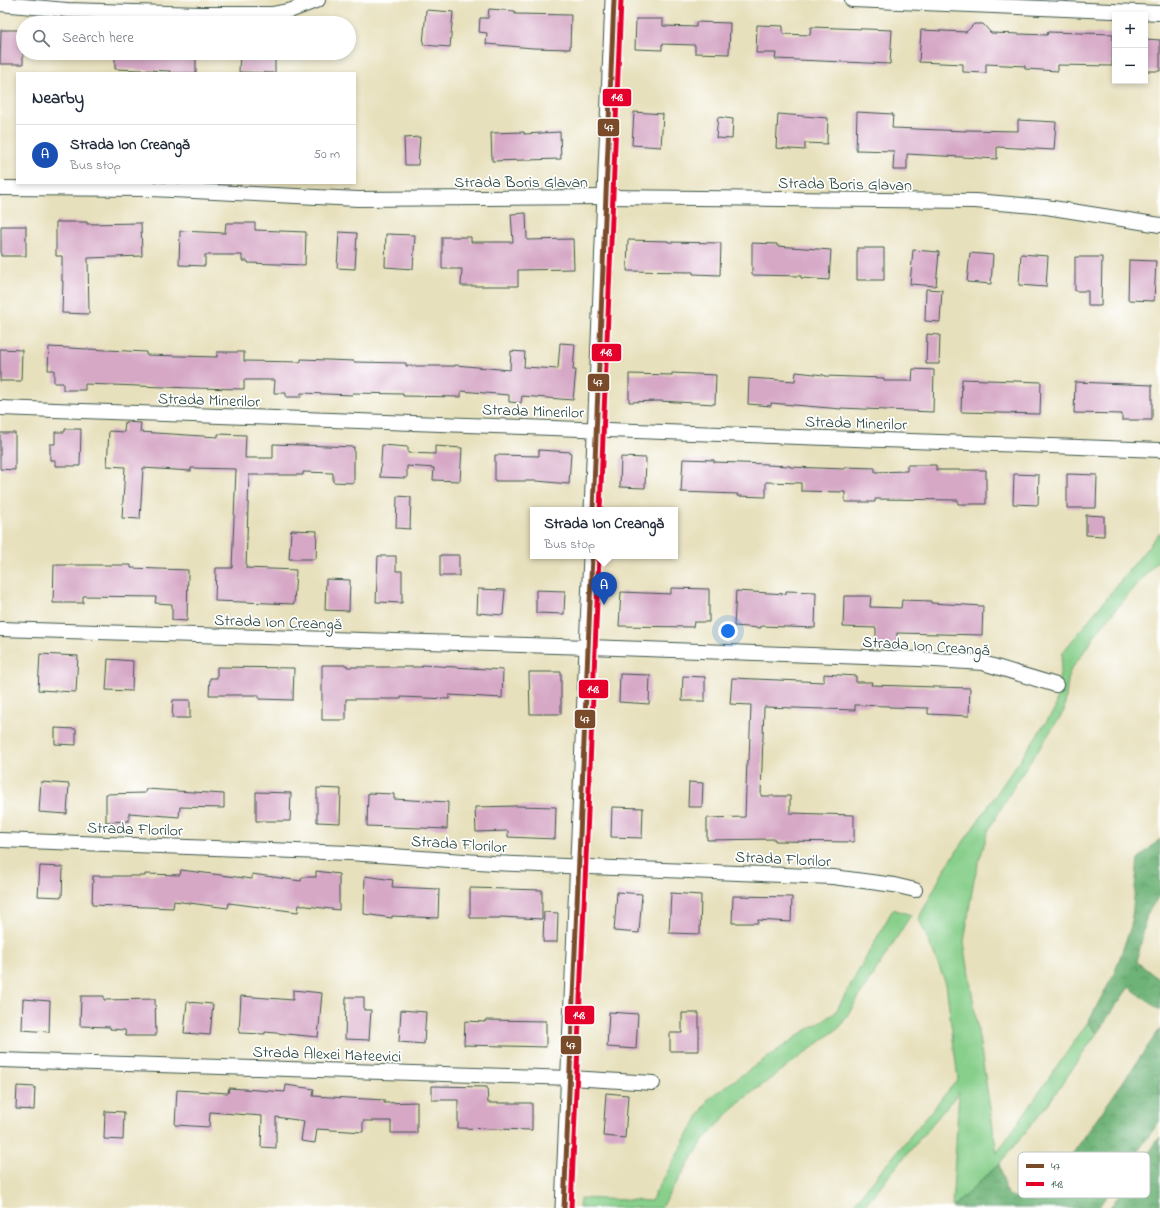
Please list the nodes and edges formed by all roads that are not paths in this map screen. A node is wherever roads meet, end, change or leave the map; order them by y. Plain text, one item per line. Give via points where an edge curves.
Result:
1 (318, 0) edge
2 (614, 0) edge
3 (852, 0) edge
4 (0, 4) edge
5 (1160, 12) edge
6 (0, 188) edge
7 (606, 197) junction
8 (1160, 225) edge
9 (0, 408) edge
10 (596, 429) junction
11 (1160, 450) edge
12 (593, 507) edge
13 (592, 559) edge
14 (0, 630) edge
15 (589, 647) junction
16 (1056, 685) dead end
17 (0, 840) edge
18 (580, 866) junction
19 (915, 890) dead end
20 (0, 1060) edge
21 (571, 1078) junction
22 (653, 1083) dead end
23 (564, 1208) edge

1 - 4 street via 272,14 67,10
2 - 7 street
3 - 5 street
6 - 7 street, Strada Boris Glavan via 151,189 358,199
7 - 8 street, Strada Boris Glavan via 975,202 1046,208
7 - 10 street
9 - 10 street, Strada Minerilor
10 - 11 street, Strada Minerilor
10 - 12 street
13 - 15 street
14 - 15 street, Strada Ion Creangă
15 - 16 street, Strada Ion Creangă via 983,663
15 - 18 street
17 - 18 street, Strada Florilor via 349,853
18 - 19 street, Strada Florilor via 833,877
18 - 21 street
20 - 21 street, Strada Alexei Mateevici
21 - 22 street, Strada Alexei Mateevici
21 - 23 street

